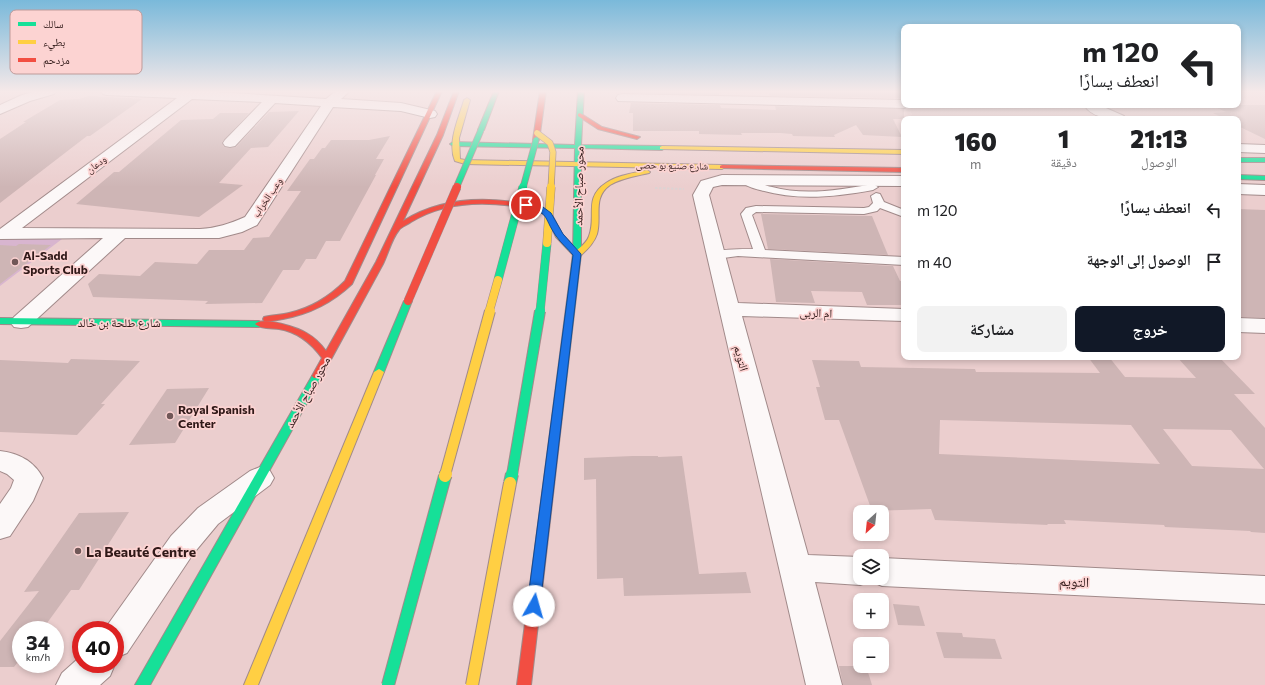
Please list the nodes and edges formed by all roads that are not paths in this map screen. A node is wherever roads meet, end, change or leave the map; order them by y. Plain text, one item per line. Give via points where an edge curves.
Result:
1 (151, 123) edge
2 (249, 123) edge
3 (316, 123) edge
4 (426, 123) edge
5 (444, 123) edge
6 (462, 123) edge
7 (484, 123) edge
8 (538, 123) edge
9 (579, 123) edge
10 (589, 123) edge
11 (537, 133) junction
12 (230, 142) dead end
13 (457, 144) junction
14 (578, 146) junction
15 (434, 148) junction
16 (1241, 148) edge
17 (1265, 149) edge
18 (849, 151) junction
19 (901, 152) edge
20 (1241, 160) edge
21 (1265, 160) edge
22 (577, 164) junction
23 (696, 166) junction
24 (901, 170) edge
25 (1241, 178) edge
26 (1265, 178) edge
27 (901, 181) edge
28 (872, 184) junction
29 (1241, 189) edge
30 (1265, 190) edge
31 (879, 204) junction
32 (901, 213) edge
33 (397, 228) junction
34 (120, 233) junction
35 (2, 234) edge
36 (760, 253) junction
37 (577, 254) junction
38 (716, 255) junction
39 (901, 261) edge
40 (729, 309) junction
41 (901, 315) edge
42 (0, 321) edge
43 (21, 322) junction
44 (238, 322) junction
45 (1241, 325) edge
46 (1265, 326) edge
47 (326, 357) junction
48 (0, 461) edge
49 (260, 477) junction
50 (0, 527) edge
51 (797, 568) junction
52 (853, 571) edge
53 (889, 572) edge
54 (1265, 590) edge
55 (124, 629) edge
56 (88, 673) edge
57 (93, 673) edge
58 (74, 685) edge
59 (86, 685) edge
60 (142, 685) edge
61 (251, 685) edge
62 (388, 685) edge
63 (472, 685) edge
64 (524, 685) edge
65 (824, 685) edge

1 - 35 street, ودعان
2 - 12 street
3 - 34 street, وعب الخراب via 251,221 219,233
4 - 44 main road, شارع طلحة بن خالد via 353,276 339,293 321,306 297,315
5 - 15 main road, محور صباح الأحمد
6 - 13 main road, شارع صنيع بو حصى
7 - 61 main road, bridge
8 - 11 main road
9 - 14 main road, محور صباح الأحمد
10 - 18 main road via 609,132 659,141 819,146
11 - 62 main road, bridge
11 - 63 main road, bridge via 548,141 553,152 544,278 528,386
13 - 14 main road, شارع صنيع بو حصى
13 - 15 main road, شارع صنيع بو حصى
13 - 22 main road, شارع صنيع بو حصى via 455,157 465,162
14 - 18 main road, شارع صنيع بو حصى
14 - 22 main road, محور صباح الأحمد
15 - 33 main road, محور صباح الأحمد
16 - 17 street
18 - 19 main road, شارع صنيع بو حصى
20 - 21 main road
22 - 23 main road, شارع صنيع بو حصى
22 - 37 main road, محور صباح الأحمد
23 - 24 main road, شارع صنيع بو حصى
23 - 37 main road via 636,174 606,186 598,192 594,202 594,232
25 - 26 main road
27 - 28 street
28 - 31 lane
28 - 38 street, التويم via 743,179 707,184 701,195
29 - 30 street
31 - 32 lane
31 - 36 lane via 864,211 750,210 746,214
33 - 37 main road via 418,215 442,206 496,201 526,205 549,214 559,235
33 - 47 main road, محور صباح الأحمد
34 - 35 street, وعب الخراب
34 - 43 street
36 - 38 lane
36 - 39 lane
37 - 64 main road, محور صباح الأحمد
38 - 40 street, التويم
40 - 41 street, ام الربى
40 - 51 street, التويم
42 - 43 main road, شارع طلحة بن خالد
43 - 44 main road, شارع طلحة بن خالد
44 - 47 main road, شارع طلحة بن خالد via 299,331 320,345
45 - 46 street
47 - 49 main road, محور صباح الأحمد
48 - 50 street via 20,468 29,478 23,494
49 - 55 street via 208,516 182,545
49 - 60 main road, محور صباح الأحمد
51 - 52 street
51 - 65 street, التويم
53 - 54 street, التويم
56 - 58 street
57 - 59 street

